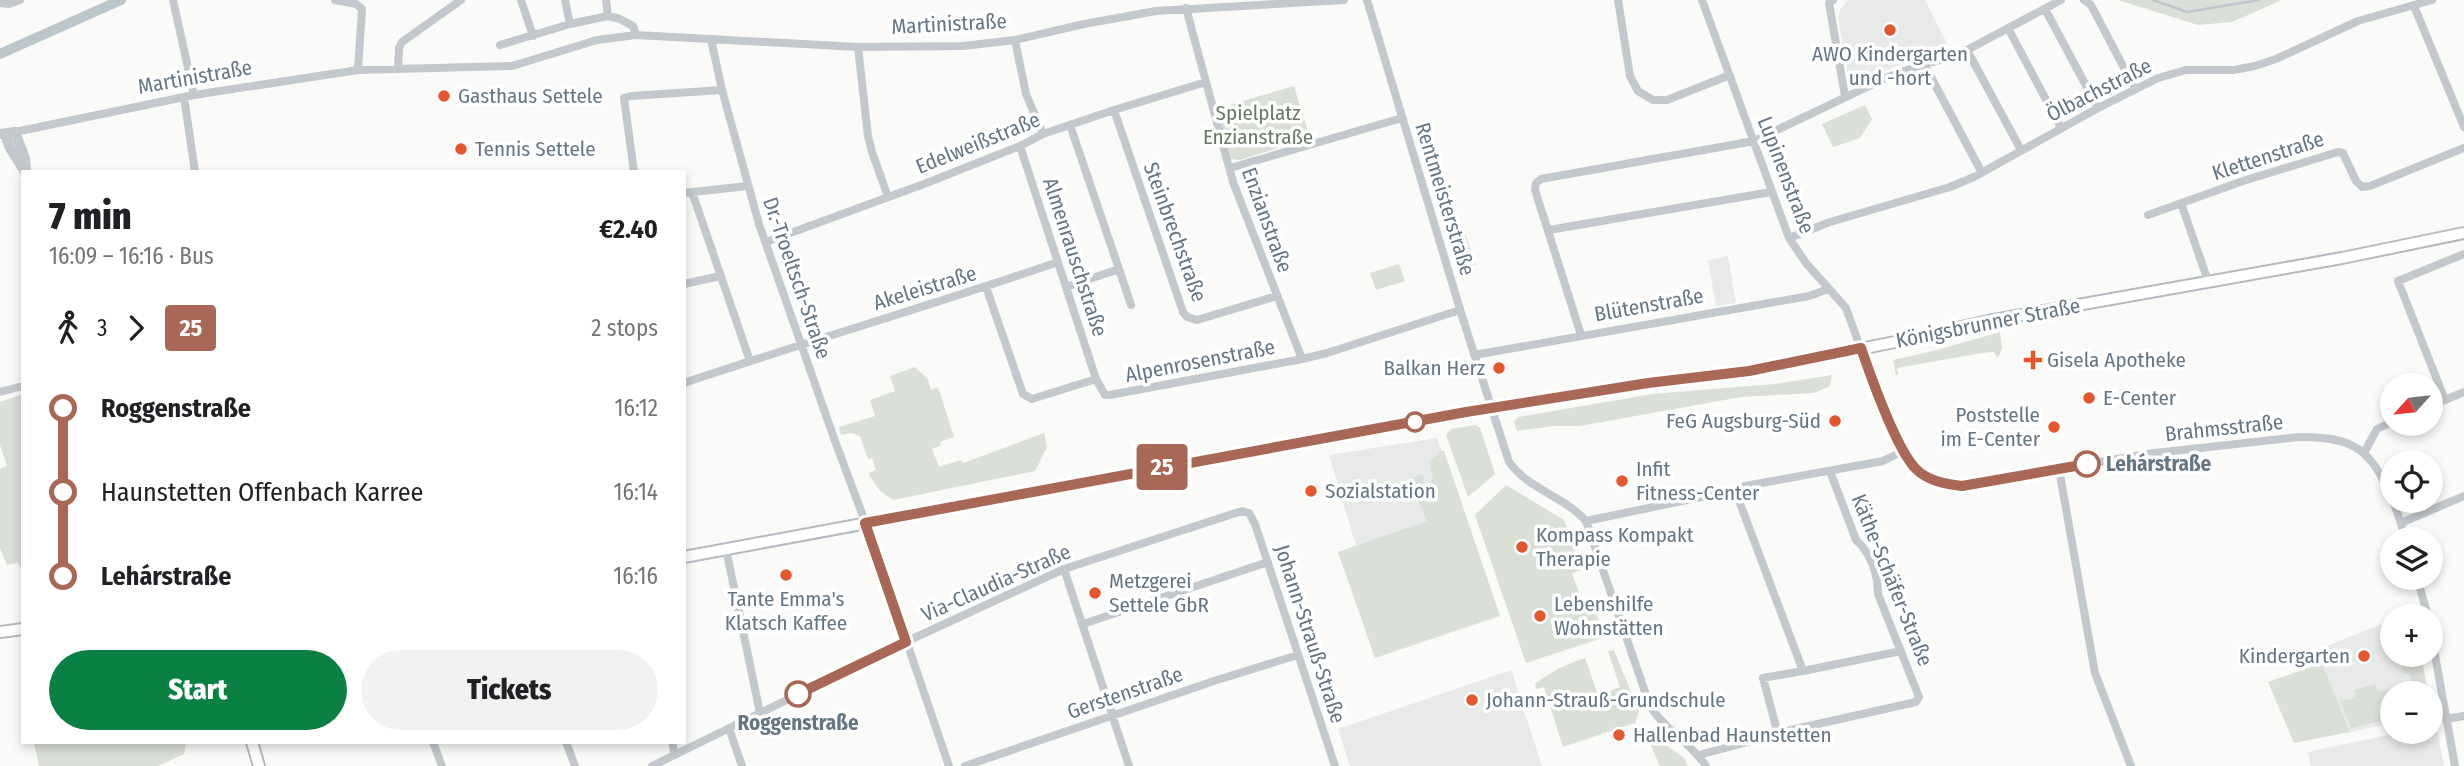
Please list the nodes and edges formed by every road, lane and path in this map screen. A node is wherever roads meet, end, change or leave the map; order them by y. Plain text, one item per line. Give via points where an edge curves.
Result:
1 (20, 0) edge
2 (173, 0) edge
3 (335, 0) edge
4 (461, 0) edge
5 (521, 0) edge
6 (565, 0) edge
7 (606, 0) edge
8 (1344, 0) edge
9 (1367, 0) edge
10 (1618, 0) edge
11 (1702, 0) edge
12 (1833, 0) edge
13 (2062, 0) edge
14 (2084, 0) edge
15 (2432, 0) edge
16 (0, 3) edge
17 (2414, 6) junction
18 (1186, 8) junction
19 (2045, 9) junction
20 (608, 16) junction
21 (570, 24) junction
22 (2008, 28) junction
23 (636, 35) junction
24 (533, 36) junction
25 (711, 39) junction
26 (1015, 40) junction
27 (500, 45) dead end
28 (858, 47) junction
29 (1968, 50) junction
30 (1924, 64) junction
31 (398, 69) junction
32 (358, 70) junction
33 (1730, 75) junction
34 (1206, 82) junction
35 (2134, 89) junction
36 (722, 90) junction
37 (194, 95) junction
38 (1845, 96) junction
39 (184, 97) junction
40 (2098, 108) junction
41 (1114, 110) junction
42 (1402, 118) junction
43 (1070, 125) junction
44 (2464, 127) edge
45 (2061, 128) junction
46 (7, 133) edge
47 (1043, 134) junction
48 (1754, 141) junction
49 (1020, 146) junction
50 (2464, 148) edge
51 (2021, 150) junction
52 (1230, 168) junction
53 (24, 170) edge
54 (195, 170) edge
55 (634, 170) edge
56 (1982, 173) junction
57 (747, 186) junction
58 (688, 192) edge
59 (1771, 192) junction
60 (888, 197) junction
61 (2180, 203) junction
62 (2148, 215) dead end
63 (1549, 230) junction
64 (2464, 233) edge
65 (1789, 238) junction
66 (766, 242) junction
67 (2464, 254) edge
68 (1058, 262) junction
69 (1119, 269) junction
70 (720, 276) junction
71 (2208, 281) junction
72 (686, 284) edge
73 (986, 287) junction
74 (1066, 287) junction
75 (1828, 289) junction
76 (1277, 296) junction
77 (1132, 305) dead end
78 (1460, 310) junction
79 (1581, 335) junction
80 (800, 344) junction
81 (1861, 348) junction
82 (1474, 355) junction
83 (1302, 359) junction
84 (750, 361) junction
85 (1096, 379) junction
86 (686, 382) edge
87 (21, 387) edge
88 (0, 392) edge
89 (2464, 392) edge
90 (2445, 400) joint
91 (1491, 408) junction
92 (2380, 428) edge
93 (1903, 451) junction
94 (2364, 453) junction
95 (2060, 469) junction
96 (1830, 471) junction
97 (2380, 471) edge
98 (1735, 490) junction
99 (2464, 496) edge
100 (1250, 513) joint
101 (2397, 513) edge
102 (1586, 521) junction
103 (865, 523) junction
104 (2401, 523) junction
105 (2402, 527) edge
106 (726, 549) junction
107 (686, 557) edge
108 (1268, 562) junction
109 (1064, 569) junction
110 (1083, 624) junction
111 (21, 629) edge
112 (0, 632) edge
113 (906, 642) junction
114 (1901, 651) junction
115 (1298, 655) junction
116 (2437, 667) edge
117 (1803, 671) junction
118 (760, 713) junction
119 (1113, 716) junction
120 (2464, 716) edge
121 (2446, 719) junction
122 (729, 728) junction
123 (1778, 734) junction
124 (253, 744) edge
125 (434, 744) edge
126 (567, 744) edge
127 (672, 744) edge
128 (675, 755) junction
129 (1699, 755) junction
130 (259, 766) edge
131 (442, 766) edge
132 (575, 766) edge
133 (652, 766) edge
134 (742, 766) edge
135 (949, 766) edge
136 (965, 766) edge
137 (1129, 766) edge
138 (1335, 766) edge
139 (1706, 766) edge
140 (2131, 766) edge
141 (2455, 766) edge

1 - 16 street
2 - 37 street
3 - 32 street via 362,9
4 - 31 street via 402,41
5 - 24 street
6 - 21 street
7 - 20 street
8 - 18 street, Martinistraße
9 - 42 street, Rentmeisterstraße
10 - 33 street via 1630,76 1638,91 1653,100 1667,100
11 - 33 street, Lupinenstraße
12 - 38 street via 1829,3
13 - 19 street
14 - 35 street via 2091,5
15 - 17 street, Ölbachstraße
17 - 35 street, Ölbachstraße via 2358,21 2255,66 2186,70
17 - 44 street
18 - 26 street, Martinistraße via 1117,17
18 - 34 street, Enzianstraße
19 - 22 street
19 - 40 street
20 - 21 street
20 - 23 street via 633,26
21 - 24 street
22 - 29 street
22 - 45 street
23 - 25 street, Martinistraße
23 - 31 street, Martinistraße via 597,40 512,66
24 - 27 street
25 - 28 street, Martinistraße
25 - 36 street, Dr.-Troeltsch-Straße
26 - 28 street, Martinistraße via 963,46
26 - 47 street via 1026,94
28 - 60 street via 868,136
29 - 30 street
29 - 51 street
30 - 38 street
30 - 56 street
31 - 32 street, Martinistraße
32 - 37 street, Martinistraße
33 - 48 street, Lupinenstraße
34 - 41 street, Edelweißstraße
34 - 52 street, Enzianstraße
35 - 40 street, Ölbachstraße
36 - 55 street via 624,98
36 - 57 street, Dr.-Troeltsch-Straße
37 - 39 street, Martinistraße
38 - 48 street
39 - 46 street, Martinistraße
39 - 54 street
40 - 45 street, Ölbachstraße
41 - 43 street, Edelweißstraße
41 - 76 street, Steinbrechstraße via 1187,317 1197,320
42 - 52 street
42 - 78 street, Rentmeisterstraße
43 - 47 street, Edelweißstraße
43 - 69 street
45 - 51 street, Ölbachstraße
46 - 53 street
47 - 49 street, Edelweißstraße
48 - 59 street, Lupinenstraße
48 - 63 street via 1541,179 1535,190
49 - 60 street, Edelweißstraße
49 - 68 street, Almenrauschstraße
50 - 61 street, Klettenstraße via 2361,187 2343,153 2338,152
51 - 56 street, Ölbachstraße
52 - 76 street, Enzianstraße
56 - 65 street, Ölbachstraße
57 - 58 street
57 - 66 street, Dr.-Troeltsch-Straße
58 - 70 street
59 - 63 street
59 - 65 street, Lupinenstraße
60 - 66 street, Edelweißstraße
61 - 62 street, Klettenstraße
61 - 71 street
63 - 79 street
64 - 71 main road, Königsbrunner Straße
65 - 75 street, Lupinenstraße
66 - 80 street, Dr.-Troeltsch-Straße
67 - 90 street via 2398,281
68 - 73 street, Akeleistraße
68 - 74 street, Almenrauschstraße
69 - 74 street
69 - 77 street
70 - 72 street
70 - 84 street
71 - 81 main road, Königsbrunner Straße
73 - 80 street, Akeleistraße
73 - 85 street, Alpenrosenstraße via 1023,394 1032,399
74 - 85 street, Almenrauschstraße
75 - 79 street, Blütenstraße
75 - 81 street, Lupinenstraße via 1846,308
76 - 83 street, Enzianstraße
78 - 82 street, Rentmeisterstraße
78 - 83 street, Alpenrosenstraße
79 - 82 street, Blütenstraße
80 - 84 street, Akeleistraße
80 - 103 street, Dr.-Troeltsch-Straße
81 - 91 main road, Königsbrunner Straße via 1749,371
81 - 93 street, Brahmsstraße
82 - 91 street, Rentmeisterstraße
83 - 85 street, Alpenrosenstraße via 1105,396
84 - 86 street, Akeleistraße
87 - 88 street
89 - 90 street
91 - 102 street, Rentmeisterstraße via 1514,470
91 - 103 main road, Königsbrunner Straße
92 - 94 street
93 - 95 street, Brahmsstraße via 1930,479 1962,486
93 - 96 street via 1883,461
94 - 95 street, Brahmsstraße via 2324,437 2299,437
94 - 97 street, Brahmsstraße
95 - 140 street via 2095,673
96 - 98 street
96 - 114 street, Käthe-Schäfer-Straße via 1856,540 1865,547
98 - 102 street
98 - 117 street
99 - 104 street
100 - 108 street, Johann-Strauß-Straße
100 - 109 street, Via-Claudia-Straße via 1234,513
101 - 104 street, Brahmsstraße
102 - 129 street via 1650,706 1667,728
103 - 106 main road, Königsbrunner Straße
103 - 113 street
104 - 105 street, Brahmsstraße
106 - 107 main road, Königsbrunner Straße
106 - 118 street
108 - 110 street
108 - 115 street, Johann-Strauß-Straße
109 - 110 street
109 - 113 street, Via-Claudia-Straße
110 - 119 street
111 - 112 main road
113 - 118 street, Via-Claudia-Straße
113 - 135 street
114 - 117 street
114 - 123 street, Käthe-Schäfer-Straße via 1919,693 1916,702
115 - 119 street, Gerstenstraße
115 - 138 street, Johann-Strauß-Straße
116 - 121 street
117 - 123 street via 1763,678
118 - 122 street, Via-Claudia-Straße
119 - 136 street, Gerstenstraße
119 - 137 street
120 - 121 street
121 - 141 street
122 - 128 street, Via-Claudia-Straße
122 - 134 street
123 - 129 street
124 - 130 main road
125 - 131 street
126 - 132 street
127 - 128 street
128 - 133 street, Via-Claudia-Straße
129 - 139 street

